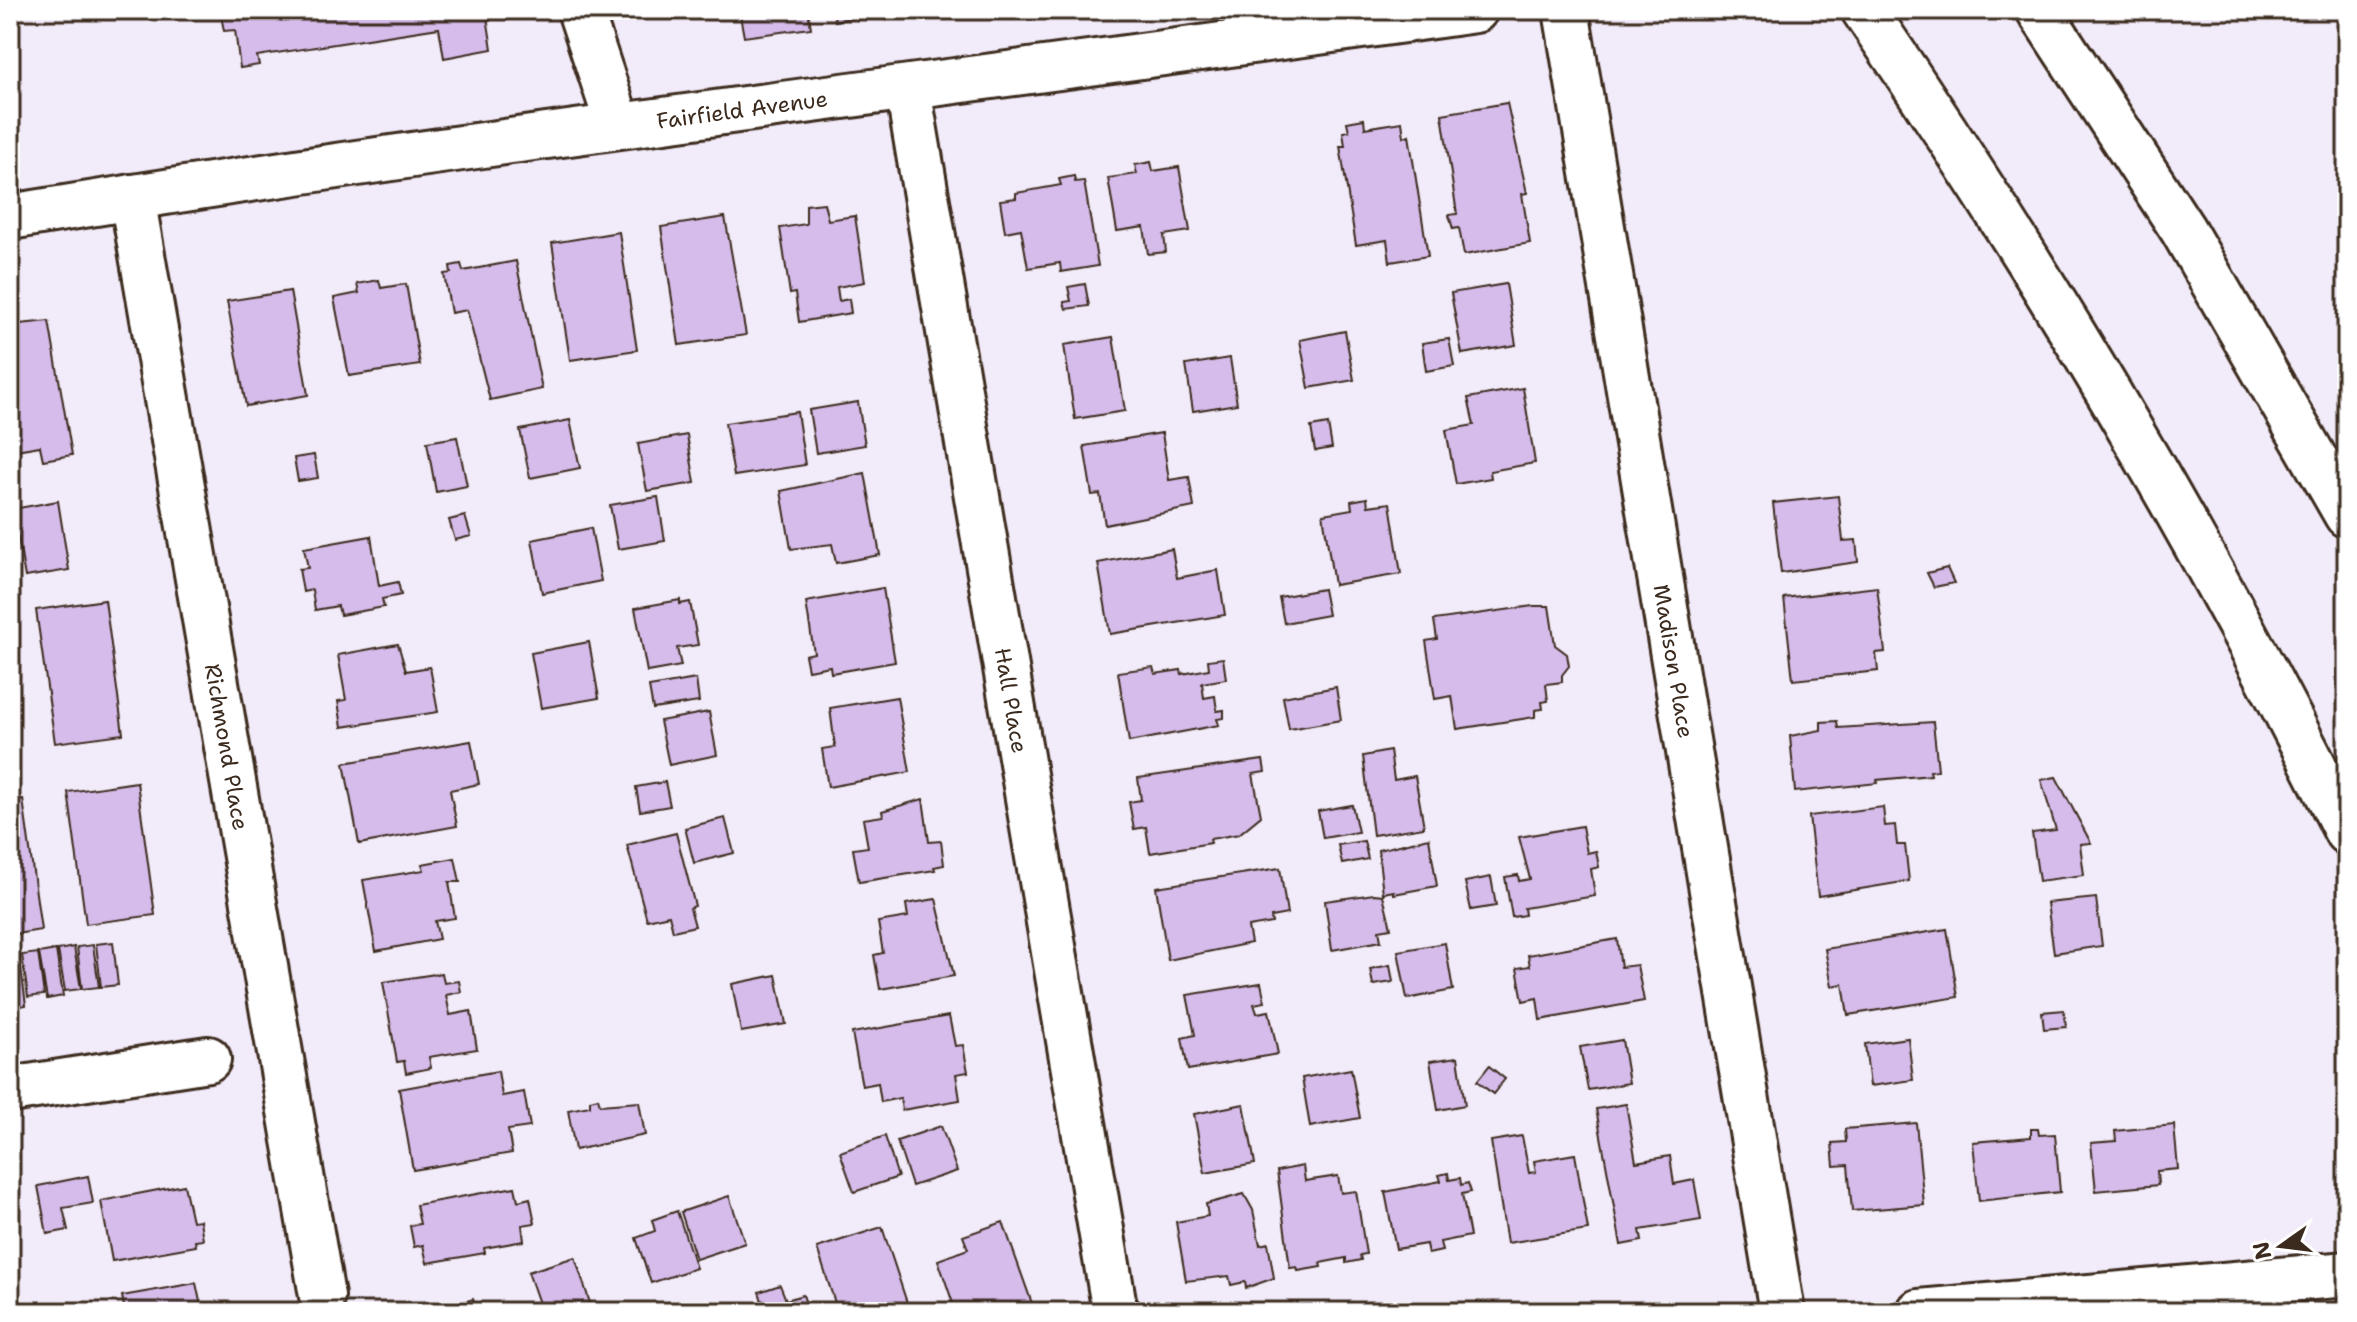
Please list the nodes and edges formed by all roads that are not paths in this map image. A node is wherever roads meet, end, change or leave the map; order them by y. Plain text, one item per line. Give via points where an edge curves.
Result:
1 (580, 10) edge
2 (1475, 10) edge
3 (1566, 10) edge
4 (1864, 10) edge
5 (2039, 10) edge
6 (1321, 21) edge
7 (908, 89) junction
8 (618, 125) junction
9 (132, 197) junction
10 (10, 217) edge
11 (2347, 515) edge
12 (2347, 832) edge
13 (208, 1059) dead end
14 (10, 1090) edge
15 (2347, 1274) edge
16 (322, 1296) dead end
17 (2267, 1297) edge
18 (1115, 1312) edge
19 (1782, 1312) edge
20 (1919, 1312) edge

1 - 8 main road
2 - 6 main road, Fairfield Avenue
3 - 19 main road, Madison Place
4 - 12 main road via 2057,306 2148,457
5 - 11 main road via 2183,230
6 - 7 main road, Fairfield Avenue
7 - 8 main road, Fairfield Avenue
7 - 18 main road, Hall Place
8 - 9 main road, Fairfield Avenue
9 - 10 main road, Fairfield Avenue
9 - 16 main road, Richmond Place
13 - 14 main road
15 - 17 main road
17 - 20 main road

